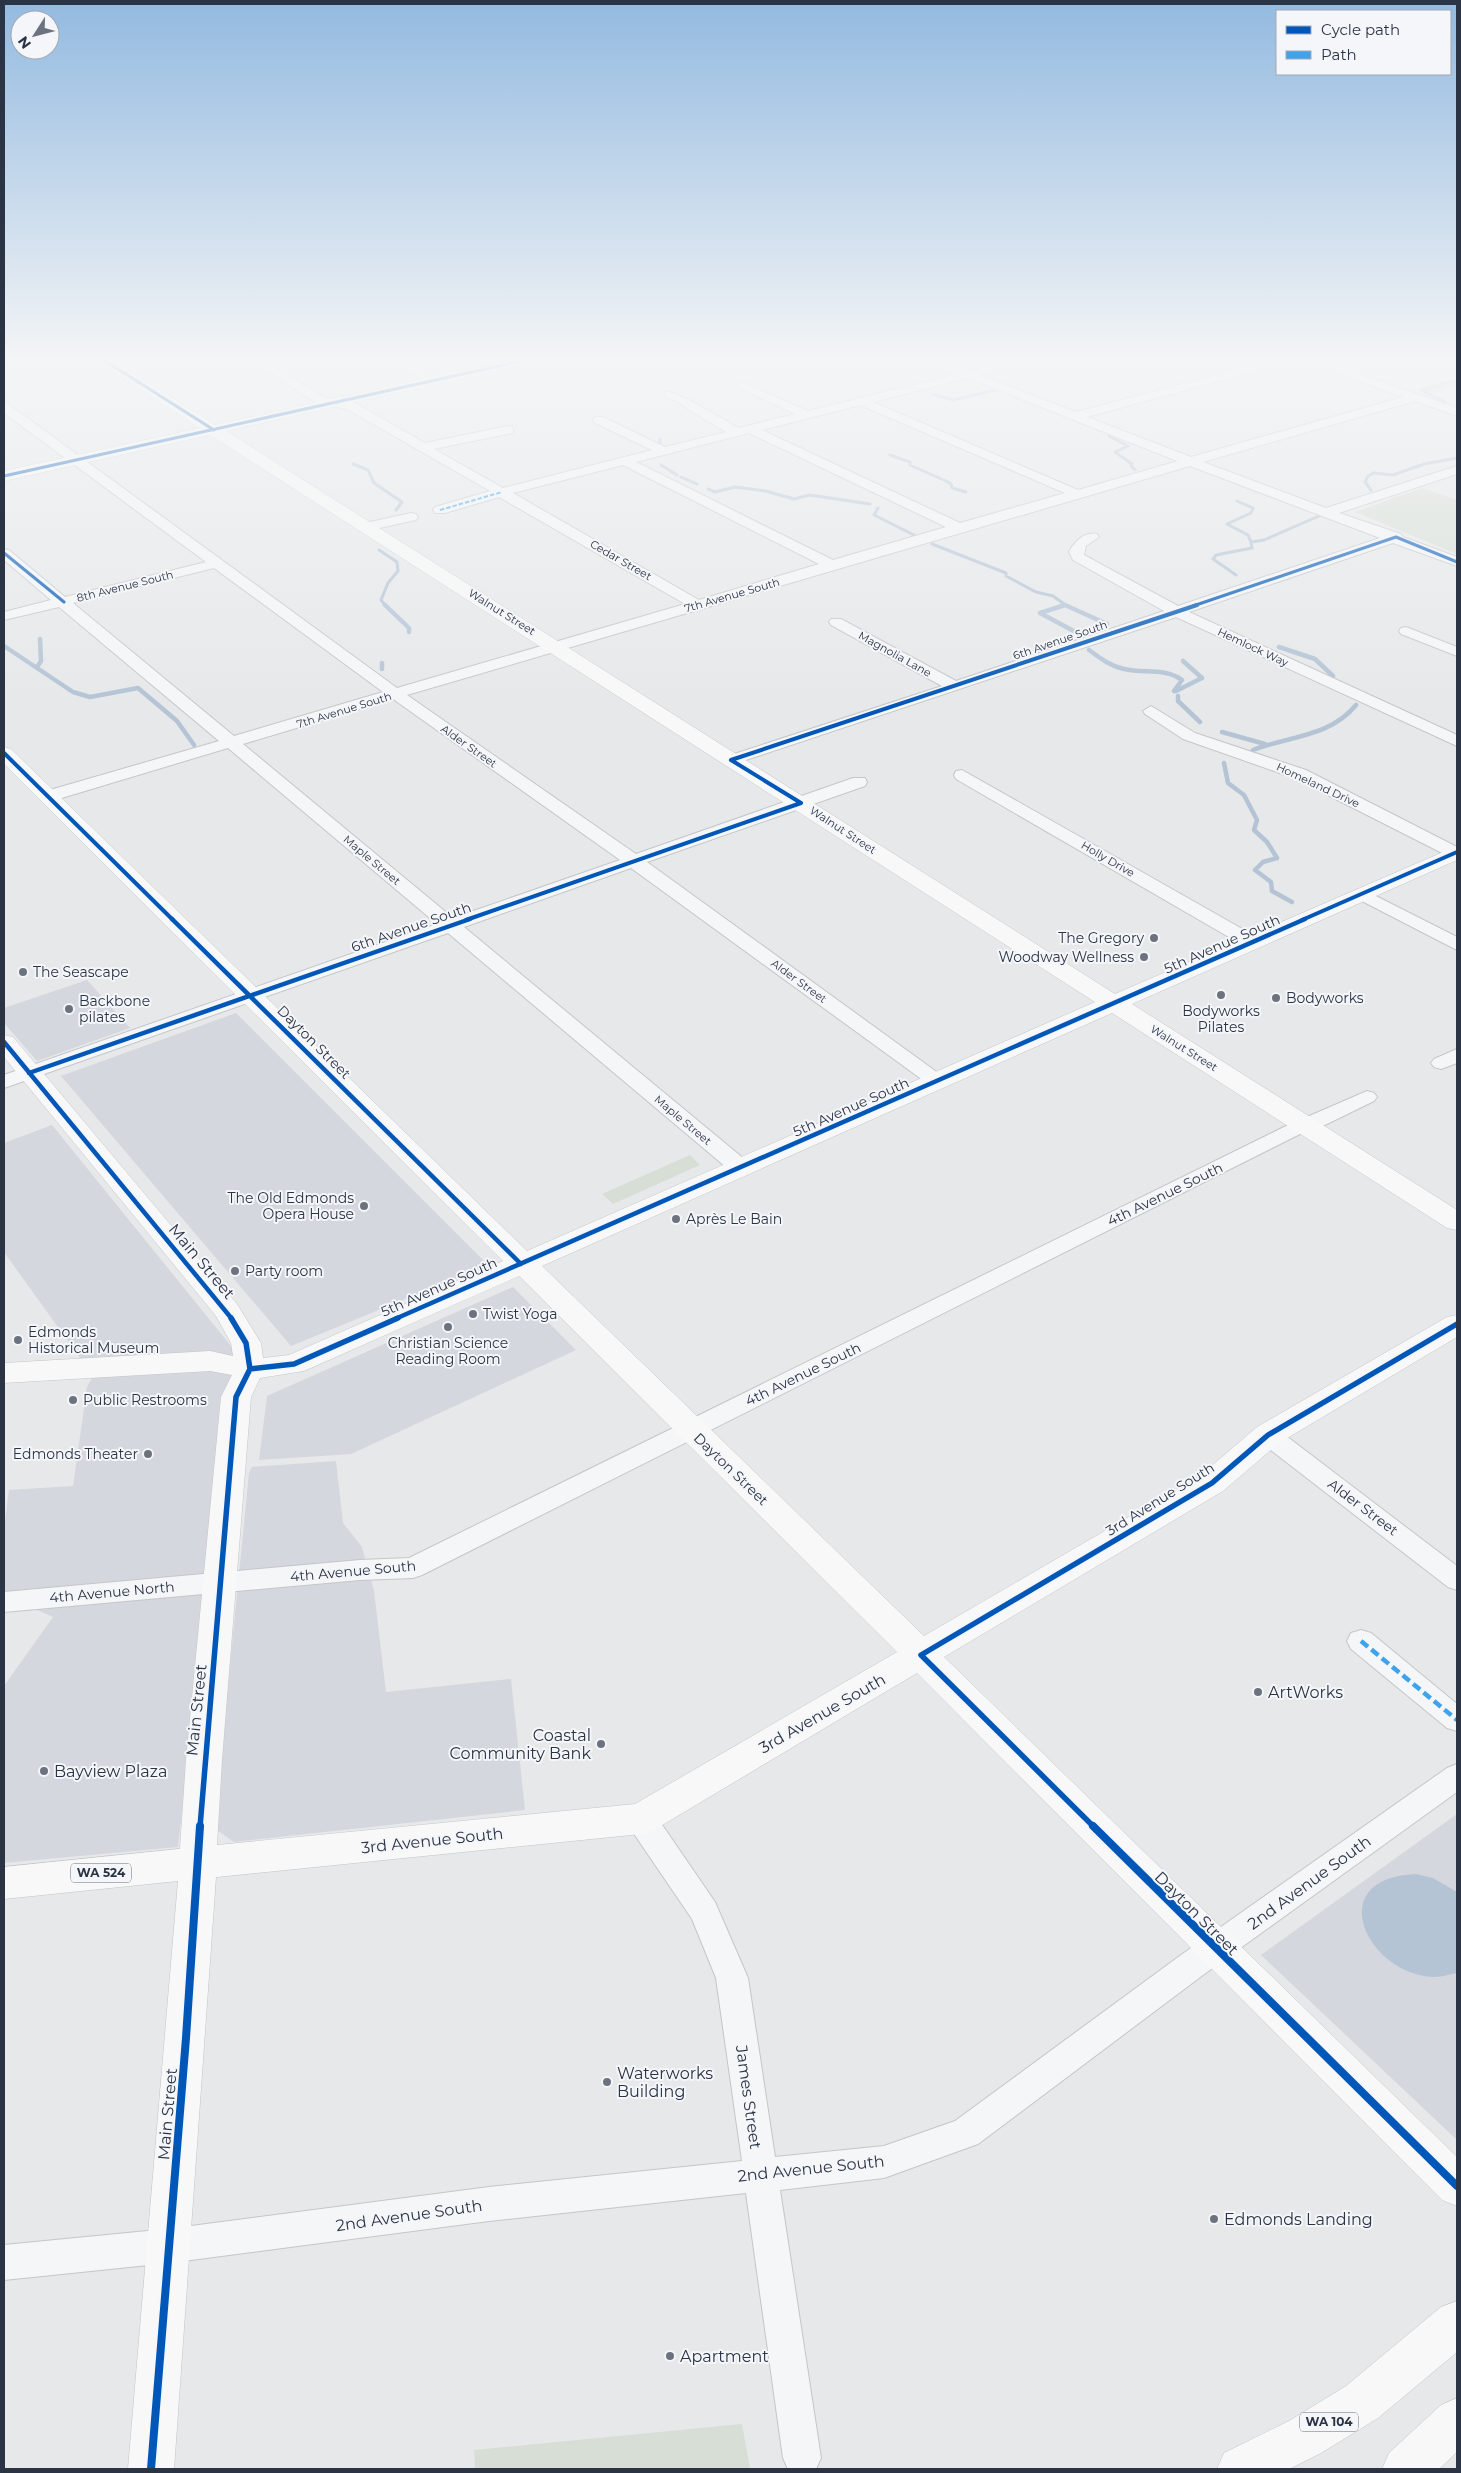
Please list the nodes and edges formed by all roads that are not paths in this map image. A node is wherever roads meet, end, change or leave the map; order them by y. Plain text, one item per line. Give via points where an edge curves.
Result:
1 (98, 474) edge
2 (284, 474) edge
3 (472, 474) edge
4 (571, 474) edge
5 (651, 474) edge
6 (846, 474) edge
7 (1032, 474) edge
8 (1145, 474) edge
9 (1228, 474) edge
10 (1443, 474) edge
11 (502, 492) junction
12 (1077, 494) junction
13 (440, 510) dead end
14 (1328, 512) junction
15 (411, 516) dead end
16 (366, 527) junction
17 (959, 528) junction
18 (1092, 537) dead end
19 (1396, 537) junction
20 (4, 553) edge
21 (1457, 562) edge
22 (218, 563) junction
23 (832, 565) junction
24 (64, 602) junction
25 (698, 605) junction
26 (1175, 611) junction
27 (4, 616) edge
28 (836, 622) dead end
29 (1406, 631) dead end
30 (557, 647) junction
31 (1457, 652) edge
32 (955, 687) junction
33 (395, 694) junction
34 (1151, 711) dead end
35 (1457, 741) edge
36 (231, 744) junction
37 (4, 753) edge
38 (730, 760) junction
39 (962, 775) dead end
40 (859, 782) dead end
41 (49, 796) junction
42 (801, 803) junction
43 (1457, 853) edge
44 (632, 860) junction
45 (1362, 894) junction
46 (450, 925) junction
47 (1253, 943) junction
48 (1457, 944) edge
49 (251, 996) junction
50 (1115, 1004) junction
51 (4, 1042) edge
52 (29, 1074) junction
53 (4, 1082) edge
54 (938, 1082) junction
55 (1367, 1097) dead end
56 (1306, 1126) junction
57 (741, 1168) junction
58 (1457, 1222) edge
59 (521, 1264) junction
60 (1457, 1324) edge
61 (250, 1369) junction
62 (4, 1374) edge
63 (691, 1430) junction
64 (1268, 1436) junction
65 (1457, 1580) edge
66 (220, 1582) junction
67 (4, 1602) edge
68 (1361, 1641) dead end
69 (921, 1655) junction
70 (1457, 1720) edge
71 (1457, 1776) edge
72 (641, 1819) junction
73 (198, 1863) junction
74 (4, 1883) edge
75 (1216, 1950) junction
76 (760, 2174) junction
77 (1457, 2186) edge
78 (168, 2246) junction
79 (4, 2264) edge
80 (1457, 2322) edge
81 (1457, 2420) edge
82 (802, 2458) dead end
83 (151, 2469) edge
84 (1240, 2469) edge
85 (1405, 2469) edge

1 - 22 street, Alder Street
2 - 16 street, Walnut Street
3 - 11 street, Cedar Street
4 - 11 street
5 - 23 street
6 - 17 street
7 - 12 street
8 - 12 street, 7th Avenue South
9 - 14 street
10 - 14 street
11 - 13 street via 458,502
11 - 25 street, Cedar Street
12 - 17 street, 7th Avenue South
14 - 19 street
15 - 16 street
16 - 30 street, Walnut Street
17 - 23 street, 7th Avenue South
18 - 26 street, Hemlock Way via 1080,544 1076,552 1078,557
19 - 21 street
19 - 26 street, 6th Avenue South
20 - 24 street, Maple Street
22 - 24 street, 8th Avenue South
22 - 33 street, Alder Street
23 - 25 street, 7th Avenue South
24 - 27 street, 8th Avenue South
24 - 36 street, Maple Street
25 - 30 street, 7th Avenue South
26 - 32 street, 6th Avenue South
26 - 35 street, Hemlock Way
28 - 32 street, Magnolia Lane
29 - 31 street
30 - 33 street, 7th Avenue South
30 - 38 street, Walnut Street
32 - 38 street, 6th Avenue South
33 - 36 street, 7th Avenue South
33 - 44 street, Alder Street
34 - 43 street, Homeland Drive via 1189,736 1300,774
36 - 41 street, 7th Avenue South
36 - 46 street, Maple Street
37 - 41 street, Dayton Street
38 - 42 street, Walnut Street
39 - 47 street, Holly Drive
40 - 42 street, 6th Avenue South
41 - 49 street, Dayton Street
42 - 44 street, 6th Avenue South
42 - 50 street, Walnut Street
43 - 45 street, 5th Avenue South
44 - 46 street, 6th Avenue South
44 - 54 street, Alder Street
45 - 47 street, 5th Avenue South
45 - 48 street
46 - 49 street, 6th Avenue South
46 - 57 street, Maple Street
47 - 50 street, 5th Avenue South
49 - 52 street, 6th Avenue South
49 - 59 street, Dayton Street
50 - 54 street, 5th Avenue South
50 - 56 street, Walnut Street
51 - 52 street, Main Street
52 - 53 street, 6th Avenue South
52 - 61 street, Main Street via 227,1311 246,1343
54 - 57 street, 5th Avenue South
55 - 56 street, 4th Avenue South
56 - 58 street, Walnut Street
56 - 63 street, 4th Avenue South
57 - 59 street, 5th Avenue South
59 - 61 street, 5th Avenue South via 294,1364
59 - 63 street, Dayton Street
60 - 64 street, 3rd Avenue South
61 - 62 street, 5th Avenue South via 210,1361
61 - 66 street, Main Street via 236,1397
63 - 66 street, 4th Avenue South via 413,1568
63 - 69 street, Dayton Street
64 - 65 street, Alder Street
64 - 69 street, 3rd Avenue South via 1212,1483
66 - 67 street, 4th Avenue North
66 - 73 street, Main Street
68 - 70 street
69 - 72 street, 3rd Avenue South
69 - 75 street, Dayton Street
71 - 75 street, 2nd Avenue South
72 - 73 street, 3rd Avenue South
72 - 76 street, James Street via 704,1912 732,1978
73 - 74 street, WA 524
73 - 78 street, Main Street
75 - 76 street, 2nd Avenue South via 1192,1964 966,2133 884,2162
75 - 77 street, Dayton Street
76 - 78 street, 2nd Avenue South via 489,2204
76 - 82 street, James Street
78 - 79 street, 2nd Avenue South
78 - 83 street, Main Street
80 - 84 street, WA 104 via 1362,2402 1305,2437
81 - 85 street

